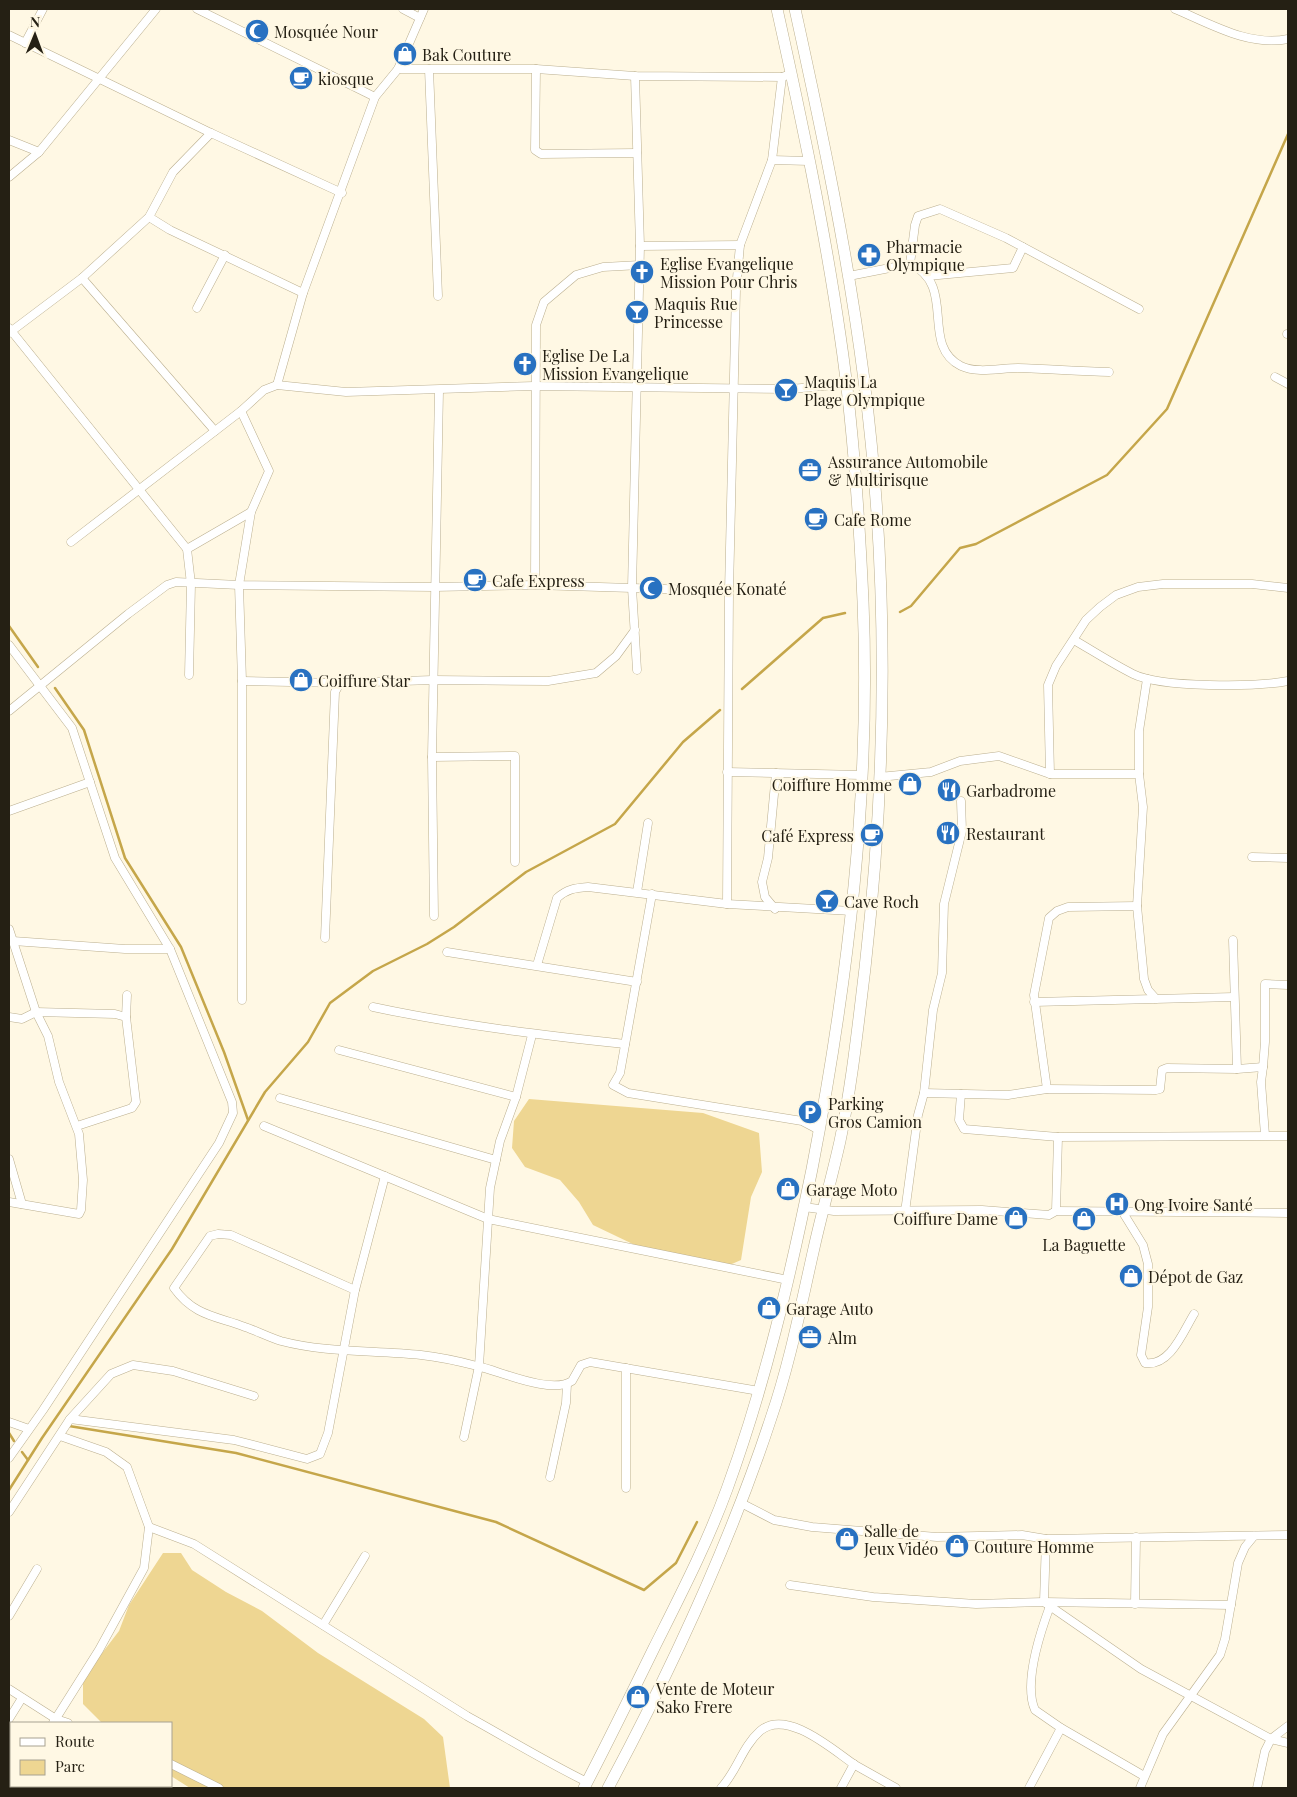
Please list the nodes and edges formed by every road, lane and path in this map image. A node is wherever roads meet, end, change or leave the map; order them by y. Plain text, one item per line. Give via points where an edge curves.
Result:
1 (43, 9) edge
2 (156, 9) edge
3 (197, 9) edge
4 (404, 9) edge
5 (424, 9) edge
6 (777, 9) edge
7 (795, 9) edge
8 (1175, 9) edge
9 (420, 18) junction
10 (9, 35) edge
11 (1288, 39) edge
12 (26, 43) junction
13 (398, 69) junction
14 (429, 69) junction
15 (536, 69) junction
16 (787, 75) junction
17 (635, 76) junction
18 (100, 80) junction
19 (375, 97) junction
20 (210, 133) junction
21 (9, 140) edge
22 (39, 152) junction
23 (637, 154) junction
24 (772, 160) junction
25 (809, 161) junction
26 (9, 176) edge
27 (342, 192) junction
28 (150, 217) junction
29 (740, 245) junction
30 (640, 246) junction
31 (1023, 247) junction
32 (225, 255) junction
33 (910, 264) junction
34 (640, 265) junction
35 (849, 276) junction
36 (928, 276) junction
37 (82, 278) junction
38 (304, 293) junction
39 (438, 296) dead end
40 (197, 308) dead end
41 (1139, 309) dead end
42 (10, 331) edge
43 (1109, 372) dead end
44 (1275, 377) dead end
45 (845, 384) junction
46 (1288, 384) edge
47 (278, 385) junction
48 (534, 386) junction
49 (638, 388) junction
50 (733, 388) junction
51 (439, 391) junction
52 (241, 411) junction
53 (215, 431) junction
54 (140, 488) junction
55 (251, 512) junction
56 (71, 542) dead end
57 (187, 549) junction
58 (191, 584) junction
59 (239, 585) junction
60 (535, 585) junction
61 (434, 587) junction
62 (632, 588) junction
63 (1288, 588) edge
64 (729, 591) junction
65 (635, 630) junction
66 (1074, 640) junction
67 (9, 645) edge
68 (636, 670) dead end
69 (188, 675) dead end
70 (1147, 679) junction
71 (433, 680) junction
72 (242, 681) junction
73 (1288, 681) edge
74 (340, 683) junction
75 (38, 687) junction
76 (9, 711) edge
77 (432, 757) junction
78 (727, 772) junction
79 (776, 773) junction
80 (1050, 774) junction
81 (1139, 774) junction
82 (861, 775) junction
83 (879, 777) junction
84 (90, 782) junction
85 (961, 801) dead end
86 (9, 811) edge
87 (648, 823) dead end
88 (1252, 857) dead end
89 (1288, 858) edge
90 (515, 862) dead end
91 (637, 892) junction
92 (652, 894) junction
93 (727, 904) junction
94 (1137, 906) junction
95 (775, 908) junction
96 (852, 912) junction
97 (434, 916) dead end
98 (9, 929) edge
99 (325, 938) dead end
100 (1233, 940) dead end
101 (13, 941) junction
102 (170, 949) junction
103 (447, 952) dead end
104 (537, 965) junction
105 (637, 982) junction
106 (1288, 986) edge
107 (127, 995) dead end
108 (1234, 997) junction
109 (1156, 999) junction
110 (242, 1000) dead end
111 (1034, 1002) junction
112 (374, 1007) dead end
113 (36, 1012) junction
114 (9, 1017) edge
115 (126, 1017) junction
116 (532, 1034) junction
117 (625, 1044) junction
118 (339, 1050) dead end
119 (1262, 1067) junction
120 (1237, 1069) junction
121 (1047, 1090) junction
122 (924, 1092) junction
123 (961, 1094) junction
124 (516, 1097) junction
125 (280, 1098) dead end
126 (77, 1126) junction
127 (264, 1126) dead end
128 (819, 1130) junction
129 (1264, 1136) junction
130 (1288, 1136) edge
131 (1058, 1137) junction
132 (9, 1159) edge
133 (496, 1160) junction
134 (385, 1176) junction
135 (9, 1202) edge
136 (22, 1204) junction
137 (804, 1207) junction
138 (823, 1210) junction
139 (1056, 1211) junction
140 (904, 1212) junction
141 (1122, 1212) junction
142 (1288, 1213) edge
143 (488, 1219) junction
144 (788, 1280) junction
145 (355, 1290) junction
146 (1194, 1314) dead end
147 (345, 1350) junction
148 (479, 1366) junction
149 (626, 1368) junction
150 (567, 1384) junction
151 (759, 1391) junction
152 (254, 1396) dead end
153 (70, 1419) junction
154 (9, 1422) edge
155 (29, 1429) junction
156 (60, 1436) junction
157 (464, 1437) dead end
158 (9, 1458) edge
159 (550, 1477) dead end
160 (626, 1488) dead end
161 (741, 1503) junction
162 (9, 1512) edge
163 (149, 1526) junction
164 (1288, 1535) edge
165 (1254, 1536) junction
166 (1136, 1537) junction
167 (1046, 1539) junction
168 (365, 1556) dead end
169 (37, 1569) dead end
170 (790, 1585) dead end
171 (1047, 1604) junction
172 (1135, 1604) junction
173 (1231, 1605) junction
174 (9, 1616) edge
175 (323, 1626) junction
176 (9, 1689) edge
177 (22, 1698) junction
178 (1192, 1698) junction
179 (9, 1719) edge
180 (55, 1721) edge
181 (1288, 1726) edge
182 (1061, 1728) junction
183 (1271, 1739) junction
184 (1288, 1743) edge
185 (854, 1764) junction
186 (172, 1765) edge
187 (1144, 1776) junction
188 (586, 1785) edge
189 (218, 1788) edge
190 (608, 1788) edge
191 (721, 1788) edge
192 (841, 1788) edge
193 (896, 1788) edge
194 (1029, 1788) edge
195 (1140, 1788) edge
196 (1257, 1788) edge

1 - 12 street
2 - 18 street
3 - 19 street
4 - 9 street
5 - 9 street
6 - 16 main road
7 - 35 main road
8 - 11 street via 1227,32 1272,42
9 - 13 street
10 - 12 street
12 - 18 street
13 - 14 street
13 - 19 street
14 - 15 street
14 - 39 street
15 - 17 street
15 - 23 street via 535,150 541,154
16 - 17 street
16 - 24 street
16 - 25 main road
17 - 23 street
18 - 20 street
18 - 22 street
19 - 27 street
20 - 27 street
20 - 28 street via 173,172
21 - 22 street
22 - 26 street
23 - 30 street
24 - 25 street
24 - 29 street
25 - 45 main road via 840,334
27 - 38 street
28 - 32 street via 170,230
28 - 37 street
29 - 30 street
29 - 50 street
30 - 34 street
31 - 33 street via 938,209 918,216
31 - 36 street via 1013,268
31 - 41 street
32 - 38 street
32 - 40 street
33 - 35 street
33 - 36 street
34 - 48 street via 603,267 576,275 544,302 536,325
34 - 49 street
35 - 83 main road via 876,501 882,686
36 - 43 street via 935,292 943,347 952,360 963,367
37 - 42 street
37 - 53 street
38 - 47 street
42 - 54 street
44 - 46 street
45 - 50 street via 791,389
45 - 82 main road via 863,604
47 - 51 street via 346,392
47 - 52 street via 264,390
48 - 49 street
48 - 51 street
48 - 60 street
49 - 50 street
49 - 62 street
50 - 64 street
51 - 61 street
52 - 53 street
52 - 55 street via 269,471
53 - 54 street
54 - 56 street
54 - 57 street
55 - 57 street
55 - 59 street
57 - 58 street
58 - 59 street
58 - 69 street
58 - 75 street via 176,582 167,585
59 - 61 street
59 - 72 street
60 - 61 street
60 - 62 street
61 - 71 street
62 - 64 street
62 - 65 street
63 - 66 street via 1252,584 1138,587 1116,595 1100,607 1086,620
64 - 78 street
65 - 68 street
65 - 71 street via 616,656 596,673 548,681
66 - 70 street
66 - 80 street via 1056,666 1048,685
67 - 75 street
70 - 73 street via 1181,684
70 - 81 street via 1139,731
71 - 74 street
71 - 77 street
72 - 74 street
72 - 110 street
74 - 99 street via 335,692
75 - 76 street
75 - 84 street via 72,728
77 - 90 street via 515,756
77 - 97 street
78 - 79 street
78 - 93 street
79 - 82 street
79 - 95 street via 768,858 762,882 765,897
80 - 81 street
80 - 83 street via 999,756 960,761 930,772
81 - 94 street via 1143,807
82 - 96 main road
83 - 138 main road via 872,898 860,1012 840,1138
84 - 86 street
84 - 102 street via 115,858
85 - 122 street via 962,831 944,904 942,973 933,1010
87 - 91 street
88 - 89 street
91 - 92 street
91 - 104 street via 588,887 565,891 554,907
92 - 93 street
92 - 105 street
93 - 95 street
94 - 109 street via 1144,979
94 - 111 street via 1068,907 1053,914
95 - 96 street
96 - 128 main road via 833,1057
98 - 101 street
100 - 108 street
101 - 102 street
101 - 113 street
102 - 155 street via 232,1102 233,1113 219,1143
103 - 104 street
104 - 105 street
105 - 117 street
106 - 119 street via 1265,984
107 - 115 street
108 - 109 street
108 - 120 street
109 - 111 street
111 - 121 street
112 - 116 street
113 - 114 street via 22,1019
113 - 115 street
113 - 126 street via 48,1036 59,1082
115 - 126 street via 136,1102 132,1108
116 - 117 street
116 - 124 street
117 - 128 street via 620,1074 613,1085 628,1094 802,1121
118 - 124 street
119 - 120 street
119 - 129 street
120 - 121 street via 1167,1068 1162,1070 1160,1089 1156,1090
121 - 123 street via 1008,1096
122 - 123 street
122 - 140 street
123 - 131 street via 959,1120 964,1129
124 - 133 street
125 - 133 street
126 - 136 street via 83,1180 80,1213 71,1215
127 - 134 street
128 - 137 main road
129 - 130 street
129 - 131 street
131 - 139 street
132 - 136 street
133 - 143 street
134 - 143 street
134 - 145 street
135 - 136 street
137 - 138 street
137 - 144 main road
138 - 140 street
138 - 161 main road via 785,1372
139 - 140 street via 1049,1215 982,1210
139 - 141 street
141 - 142 street
141 - 146 street via 1143,1245 1148,1264 1148,1307 1141,1356 1145,1363 1153,1364 1167,1356
143 - 144 street
143 - 148 street
144 - 151 main road
145 - 147 street
145 - 147 street via 230,1235 218,1234 210,1236 174,1288 184,1302 211,1318 290,1343
147 - 148 street via 422,1355
147 - 153 street via 328,1433 320,1454 307,1459 234,1440
148 - 150 street via 556,1386
148 - 157 street
149 - 150 street via 585,1362
149 - 151 street
149 - 160 street
150 - 159 street
151 - 188 main road via 722,1502 686,1583
152 - 153 street via 174,1371 133,1365 111,1374
153 - 156 street
154 - 155 street
155 - 158 street
156 - 162 street
156 - 163 street via 106,1452 127,1467
161 - 167 street via 765,1517 812,1527 937,1537 1022,1535
161 - 190 main road via 687,1626
163 - 175 street via 194,1544
163 - 180 street via 144,1568
164 - 165 street
165 - 166 street
165 - 173 street via 1238,1563
166 - 167 street
166 - 172 street
167 - 171 street
168 - 175 street
169 - 174 street
170 - 171 street via 914,1601
171 - 172 street
171 - 178 street via 1141,1669
171 - 182 street via 1036,1651 1032,1696 1035,1710
172 - 173 street
173 - 178 street via 1220,1656
175 - 188 street via 467,1716 503,1734 512,1744
176 - 177 street
177 - 179 street
177 - 180 street
178 - 183 street
178 - 187 street via 1163,1734
181 - 183 street
182 - 187 street
182 - 194 street
183 - 184 street
183 - 196 street
185 - 191 street via 820,1739 783,1724 768,1725 744,1749 729,1780
185 - 192 street
185 - 193 street
186 - 189 street
187 - 195 street

